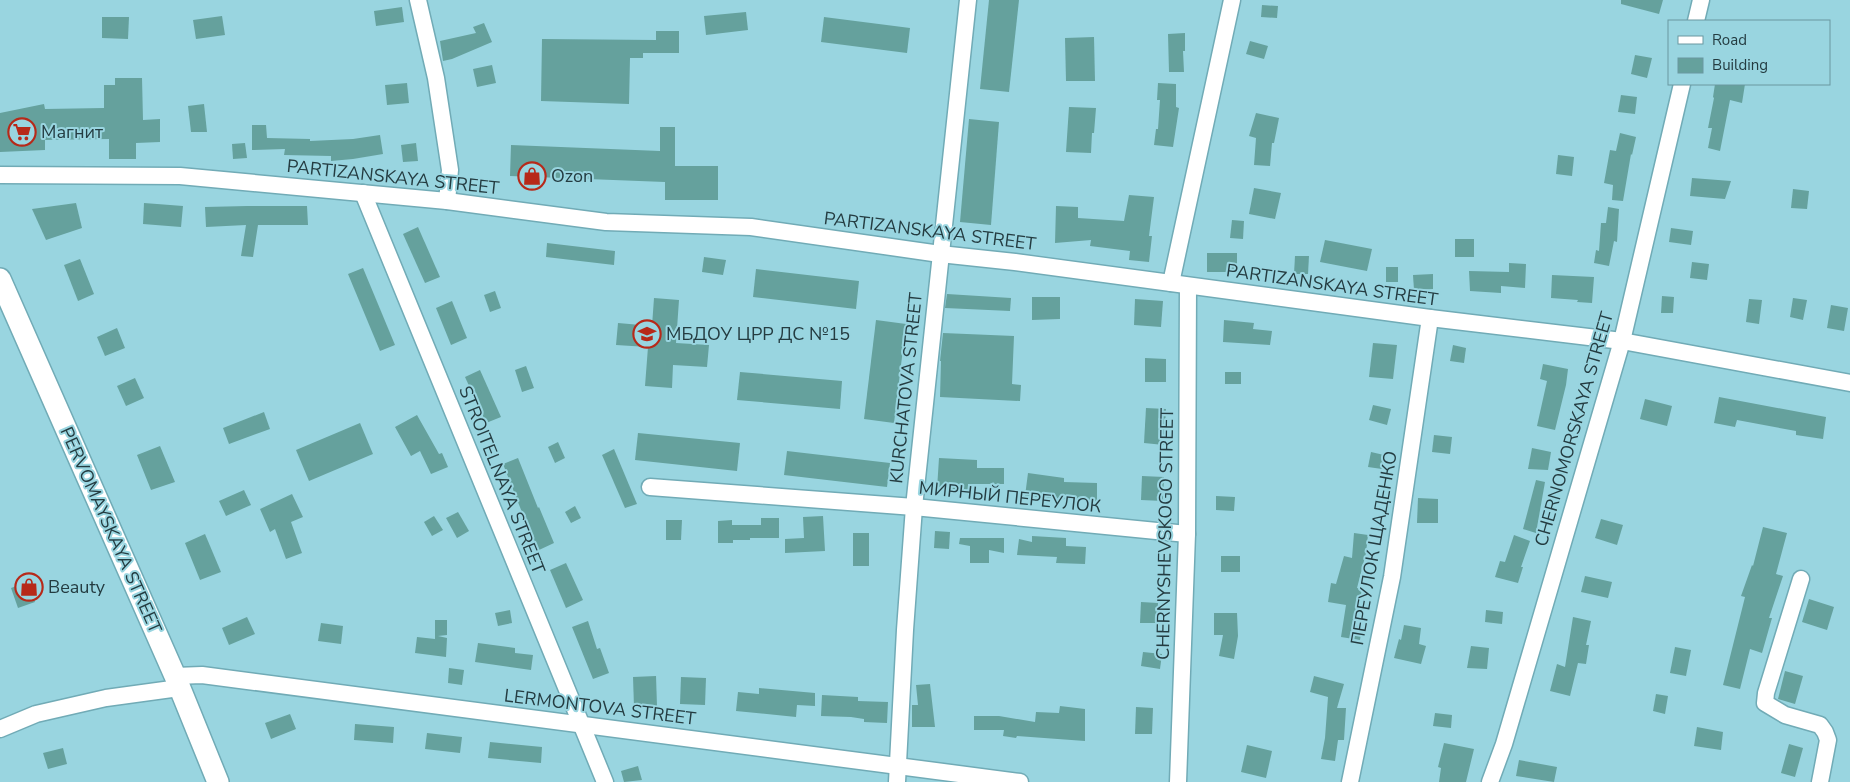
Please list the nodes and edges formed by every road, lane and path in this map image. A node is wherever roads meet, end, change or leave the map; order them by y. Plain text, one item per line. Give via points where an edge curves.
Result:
1 (418, 0) edge
2 (968, 0) edge
3 (1232, 0) edge
4 (1701, 0) edge
5 (1696, 20) edge
6 (1682, 85) edge
7 (0, 175) edge
8 (363, 193) junction
9 (447, 201) junction
10 (940, 254) junction
11 (0, 279) edge
12 (1172, 284) junction
13 (1188, 286) junction
14 (6, 307) edge
15 (1430, 318) junction
16 (1622, 341) junction
17 (1850, 383) edge
18 (650, 487) dead end
19 (914, 508) junction
20 (1186, 534) junction
21 (1801, 579) dead end
22 (177, 682) junction
23 (582, 725) junction
24 (0, 729) edge
25 (898, 766) junction
26 (218, 782) edge
27 (605, 782) edge
28 (897, 782) edge
29 (1020, 782) edge
30 (1178, 782) edge
31 (1350, 782) edge
32 (1490, 782) edge
33 (1820, 782) edge

1 - 9 street via 436,78 450,170
2 - 10 street, KURCHATOVA STREET
3 - 12 street
4 - 5 street
6 - 16 street, CHERNOMORSKAYA STREET
7 - 8 street, PARTIZANSKAYA STREET via 180,176
8 - 9 street, PARTIZANSKAYA STREET
8 - 23 street, STROITELNAYA STREET
9 - 10 street, PARTIZANSKAYA STREET via 606,222 751,227
10 - 12 street, PARTIZANSKAYA STREET
10 - 19 street, KURCHATOVA STREET
11 - 14 street, PERVOMAYSKAYA STREET
12 - 13 street, PARTIZANSKAYA STREET
13 - 15 street, PARTIZANSKAYA STREET
13 - 20 street, CHERNYSHEVSKOGO STREET
14 - 22 street, PERVOMAYSKAYA STREET
15 - 16 street, PARTIZANSKAYA STREET
15 - 31 street, ПЕРЕУЛОК ЩАДЕНКО via 1392,577
16 - 17 street, PARTIZANSKAYA STREET
16 - 32 street, CHERNOMORSKAYA STREET via 1504,744
18 - 19 street, МИРНЫЙ ПЕРЕУЛОК
19 - 20 street, МИРНЫЙ ПЕРЕУЛОК
19 - 25 street, KURCHATOVA STREET
20 - 30 street, CHERNYSHEVSKOGO STREET
21 - 33 street via 1765,703 1785,715 1820,726 1825,732 1828,740
22 - 23 street, LERMONTOVA STREET via 202,675
22 - 24 street, LERMONTOVA STREET via 36,714
22 - 26 street, PERVOMAYSKAYA STREET
23 - 25 street, LERMONTOVA STREET
23 - 27 street, STROITELNAYA STREET
25 - 28 street, KURCHATOVA STREET
25 - 29 street, LERMONTOVA STREET

